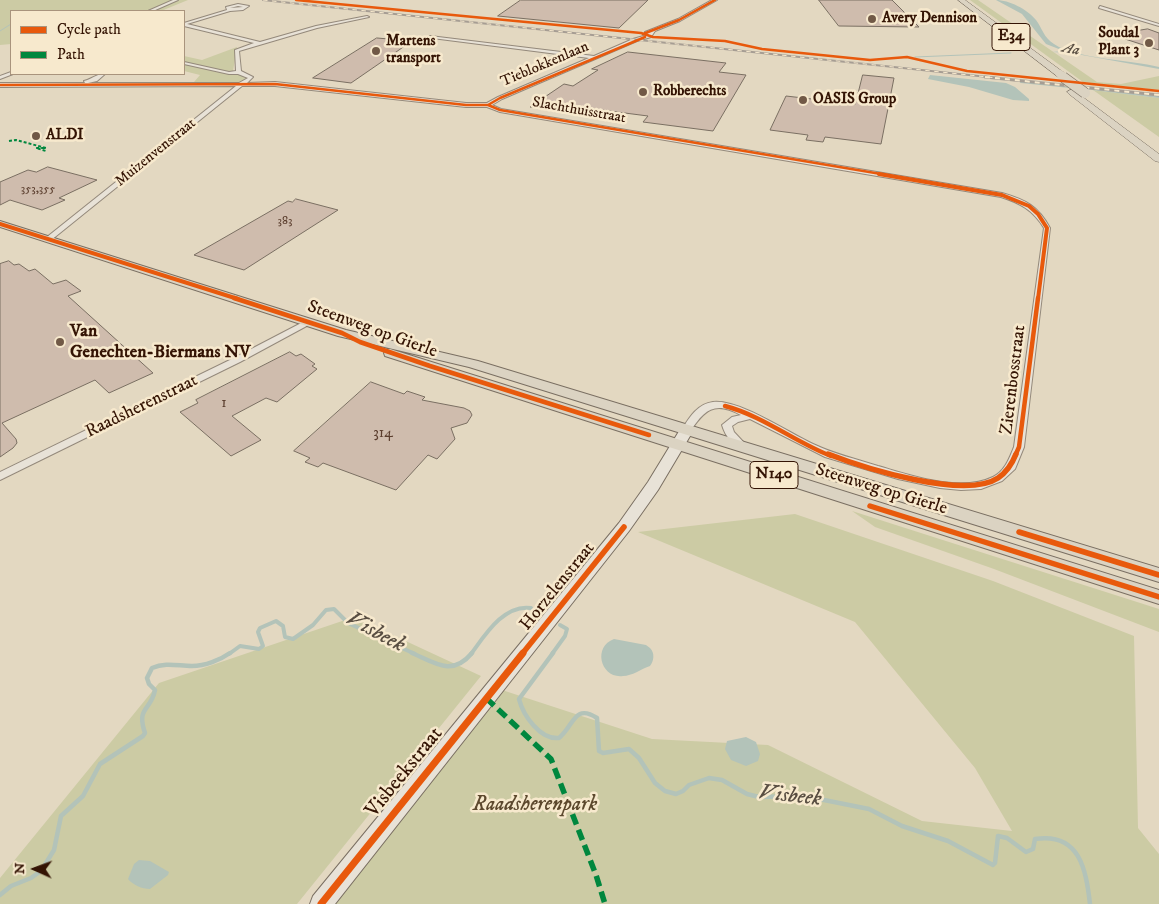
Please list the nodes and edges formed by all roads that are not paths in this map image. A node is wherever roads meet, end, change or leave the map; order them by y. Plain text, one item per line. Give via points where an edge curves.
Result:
1 (176, 0) edge
2 (715, 0) edge
3 (952, 0) edge
4 (961, 0) edge
5 (1100, 7) dead end
6 (152, 10) edge
7 (230, 10) dead end
8 (367, 17) dead end
9 (185, 24) edge
10 (185, 24) edge
11 (1159, 25) edge
12 (432, 37) dead end
13 (259, 43) junction
14 (594, 57) junction
15 (185, 63) edge
16 (239, 72) junction
17 (102, 75) edge
18 (97, 82) junction
19 (242, 83) junction
20 (0, 85) edge
21 (488, 105) junction
22 (1159, 148) edge
23 (1159, 159) edge
24 (1002, 195) joint
25 (0, 224) edge
26 (50, 239) junction
27 (310, 322) junction
28 (750, 416) junction
29 (681, 438) junction
30 (744, 448) junction
31 (0, 476) edge
32 (1159, 575) edge
33 (1159, 597) edge
34 (514, 664) joint
35 (321, 904) edge

1 - 6 street
2 - 14 street, Tieblokkenlaan via 649,36
3 - 23 highway, E34
4 - 22 highway, E34, bridge
5 - 11 street
7 - 9 street
8 - 13 street
10 - 13 street
12 - 14 street, Tieblokkenlaan
13 - 16 street via 236,52
14 - 21 street, Tieblokkenlaan
15 - 16 street via 229,73
16 - 19 street via 251,77
17 - 18 street
18 - 19 street, Slachthuisstraat
18 - 20 street, Slachthuisstraat
19 - 21 street, Slachthuisstraat
19 - 26 street, Muizenvenstraat
21 - 24 street, Slachthuisstraat via 500,110
24 - 28 street, Zierenbosstraat via 1028,204 1048,228 1019,447 1011,470 990,483 968,487 926,483 822,452
25 - 26 main road, Steenweg op Gierle / N140
26 - 27 main road, Steenweg op Gierle / N140
27 - 29 main road, Steenweg op Gierle / N140 via 421,363
27 - 31 street, Raadsherenstraat
28 - 29 street, Zierenbosstraat via 725,406 704,406 694,415
28 - 30 street via 735,419 728,425 729,433
29 - 30 main road, Steenweg op Gierle / N140
29 - 33 main road, Steenweg op Gierle / N140
29 - 34 street, Horzelenstraat via 624,527
30 - 32 main road, Steenweg op Gierle / N140
34 - 35 street, Visbeekstraat

